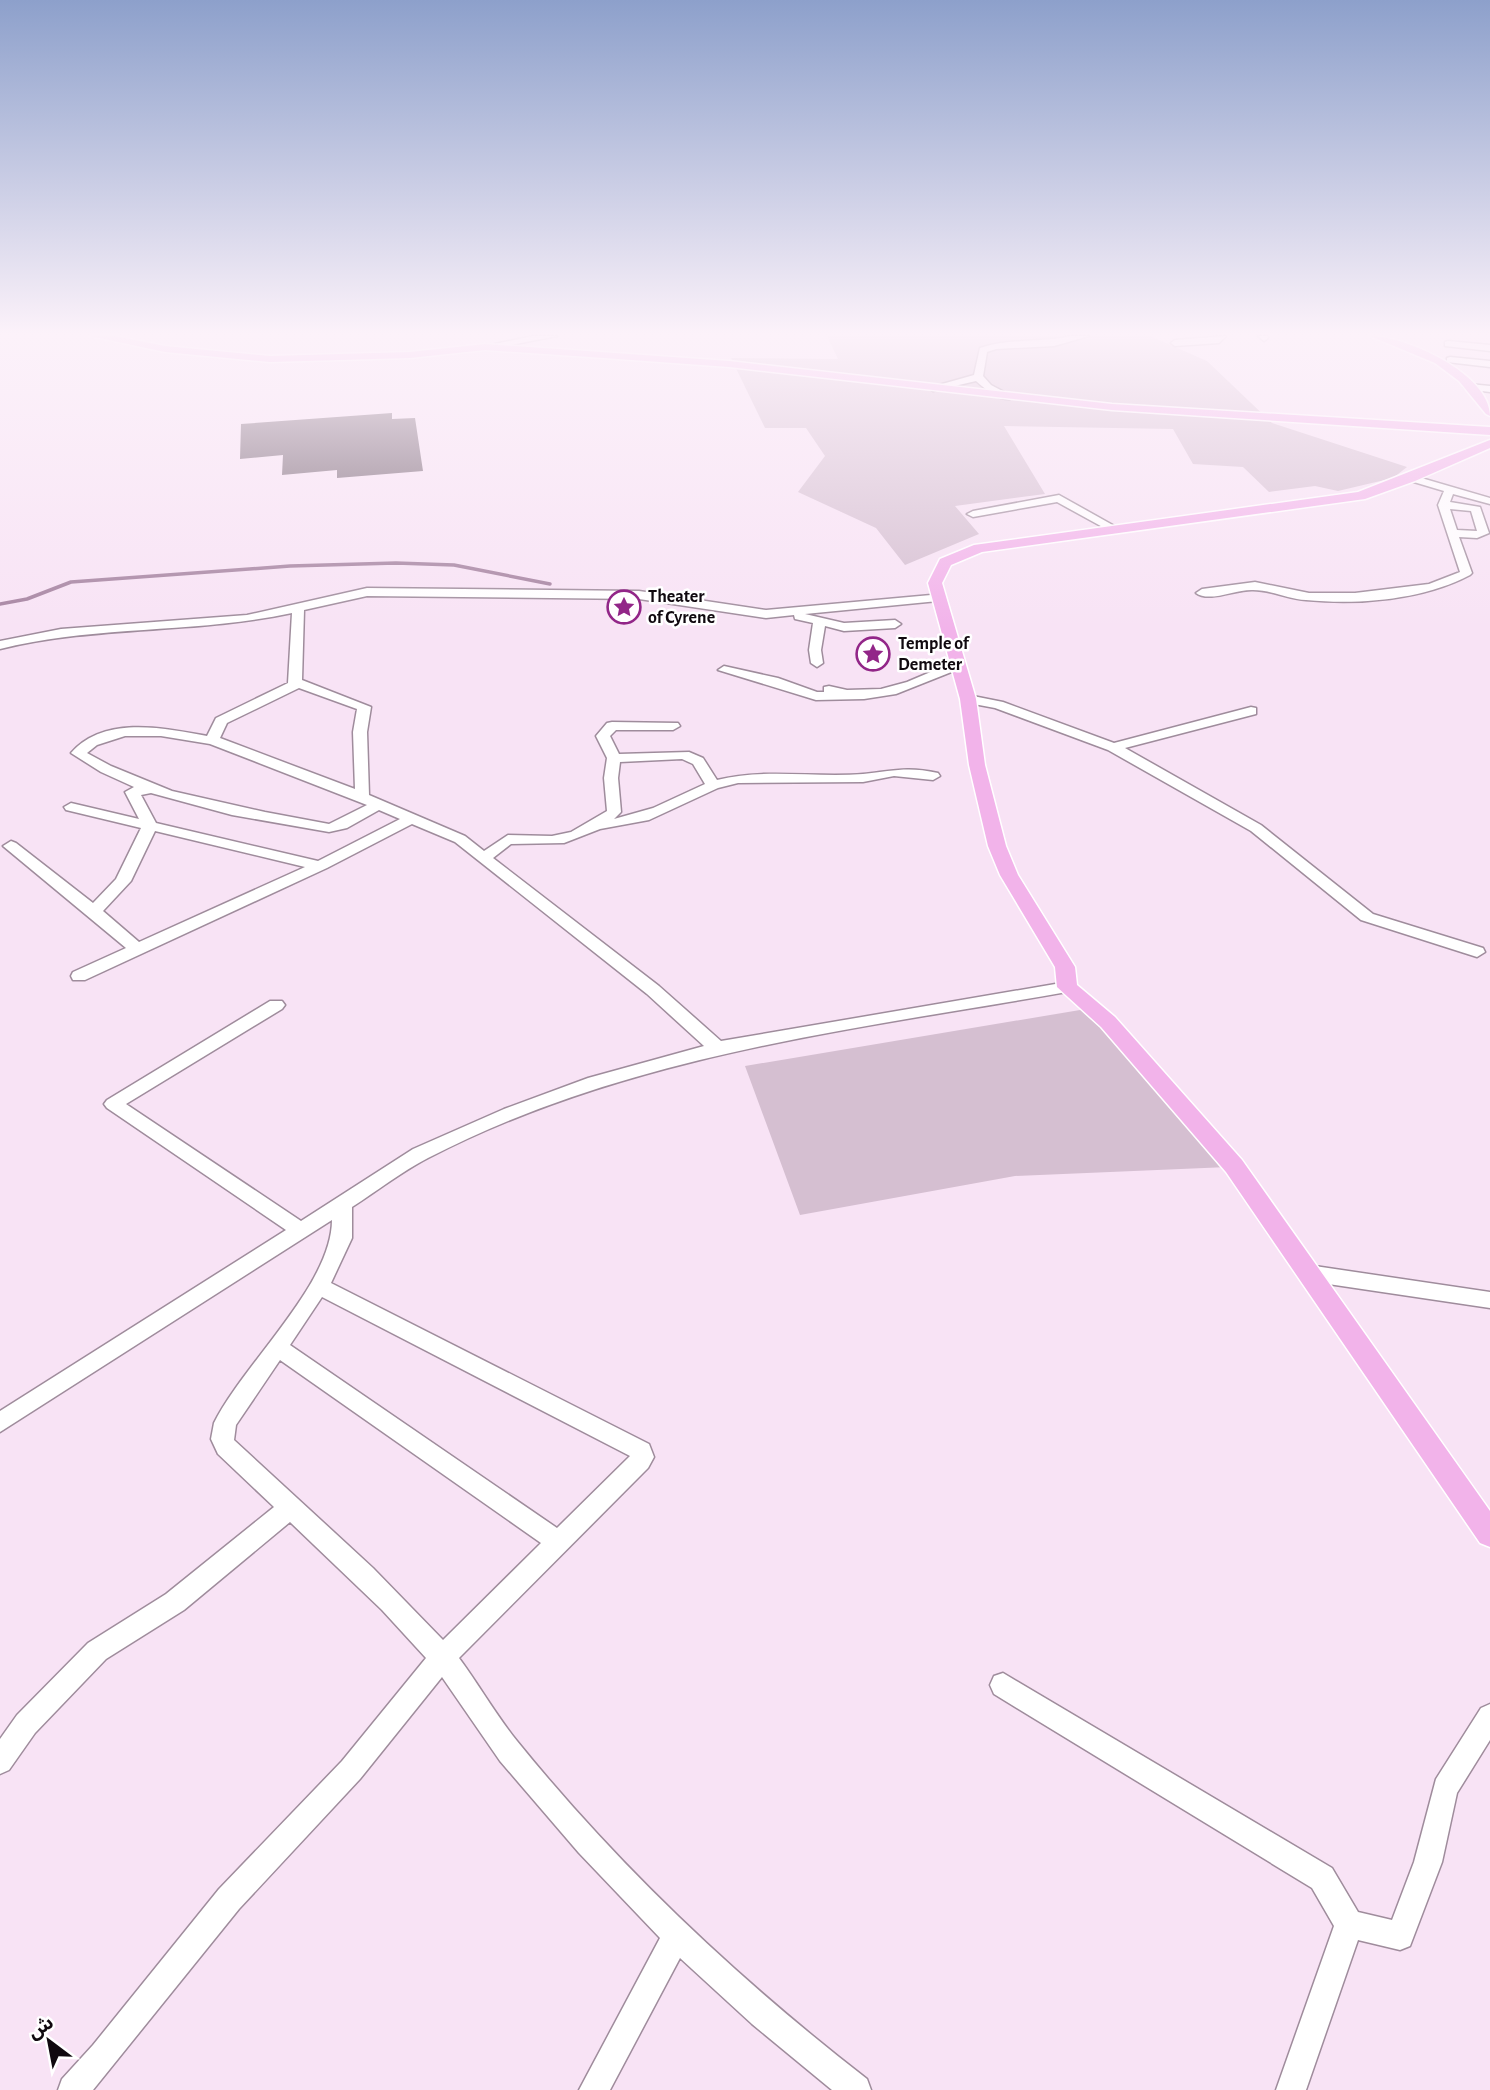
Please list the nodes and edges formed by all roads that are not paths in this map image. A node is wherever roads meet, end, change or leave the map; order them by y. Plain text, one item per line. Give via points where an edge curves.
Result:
1 (1466, 434) edge
2 (1484, 437) edge
3 (1411, 478) junction
4 (1449, 491) junction
5 (1490, 501) edge
6 (1444, 505) junction
7 (973, 514) dead end
8 (1112, 528) junction
9 (1451, 533) junction
10 (1202, 593) dead end
11 (938, 597) junction
12 (298, 607) junction
13 (785, 613) junction
14 (820, 621) junction
15 (895, 624) dead end
16 (0, 645) edge
17 (817, 663) dead end
18 (959, 664) junction
19 (724, 670) dead end
20 (295, 682) junction
21 (829, 690) dead end
22 (846, 695) junction
23 (968, 699) junction
24 (1251, 710) dead end
25 (673, 726) dead end
26 (214, 741) junction
27 (1113, 747) junction
28 (614, 758) junction
29 (933, 776) dead end
30 (713, 785) junction
31 (155, 789) junction
32 (362, 797) junction
33 (379, 804) junction
34 (71, 807) dead end
35 (412, 818) junction
36 (150, 825) junction
37 (599, 825) junction
38 (11, 846) dead end
39 (484, 858) junction
40 (319, 866) junction
41 (94, 911) junction
42 (137, 949) junction
43 (1477, 952) dead end
44 (79, 976) dead end
45 (1067, 987) junction
46 (276, 1005) dead end
47 (718, 1048) junction
48 (342, 1202) junction
49 (300, 1230) junction
50 (1308, 1273) junction
51 (319, 1286) junction
52 (1490, 1300) edge
53 (278, 1348) junction
54 (0, 1423) edge
55 (289, 1509) junction
56 (1490, 1534) edge
57 (558, 1542) junction
58 (442, 1658) junction
59 (1003, 1685) dead end
60 (1490, 1717) edge
61 (0, 1760) edge
62 (1349, 1924) junction
63 (677, 1934) junction
64 (845, 2086) edge
65 (73, 2090) edge
66 (594, 2090) edge
67 (1291, 2090) edge

1 - 2 main road
2 - 3 main road
3 - 4 street
3 - 8 main road via 1344,499
4 - 5 street
4 - 6 street
6 - 9 street
6 - 9 street via 1476,509 1483,533
7 - 8 street via 1059,498
8 - 11 main road via 1002,543 958,555 939,571 935,583
9 - 10 street via 1466,573 1451,581 1341,598 1292,595 1256,586
11 - 13 street
11 - 18 main road
12 - 13 street via 368,592 590,594 659,597 737,611
12 - 16 street via 247,619 61,633
12 - 20 street
13 - 14 street
14 - 15 street via 844,627
14 - 17 street
18 - 22 street via 878,696
18 - 23 main road
19 - 22 street via 816,696
20 - 26 street via 221,721
20 - 32 street via 365,708 360,732
21 - 22 street
23 - 27 street via 998,705
23 - 45 main road via 977,765 997,846 1009,875 1065,967
24 - 27 street
25 - 28 street via 612,726 603,736
26 - 31 street via 124,733 96,740 78,753 98,768
26 - 32 street
27 - 43 street via 1256,828 1367,917
28 - 30 street via 684,755 698,761
28 - 37 street via 614,812
29 - 30 street via 894,772 863,778 738,779
30 - 37 street via 624,824
31 - 33 street via 208,805 330,828
31 - 36 street via 132,792
32 - 33 street
33 - 35 street
34 - 36 street
35 - 39 street via 460,839
35 - 40 street
36 - 40 street
36 - 41 street via 123,881
37 - 39 street via 561,842 508,839
38 - 41 street
39 - 47 street via 653,990
40 - 42 street
41 - 42 street
42 - 44 street
45 - 47 street
45 - 50 main road via 1108,1022 1234,1166
46 - 49 street via 113,1104
47 - 48 street via 594,1082 510,1114 420,1154
48 - 49 street
48 - 51 street via 342,1238
49 - 54 street
50 - 52 street
50 - 56 main road
51 - 53 street
51 - 57 street via 641,1451 640,1461
53 - 55 street via 225,1423 222,1439
53 - 57 street
55 - 58 street via 349,1562
55 - 61 street via 175,1602 97,1651 26,1724
57 - 58 street
58 - 63 street via 515,1759
58 - 65 street via 351,1770 229,1899
59 - 62 street via 1322,1878
60 - 62 street via 1445,1788 1428,1862 1400,1936
62 - 67 street
63 - 64 street
63 - 66 street

